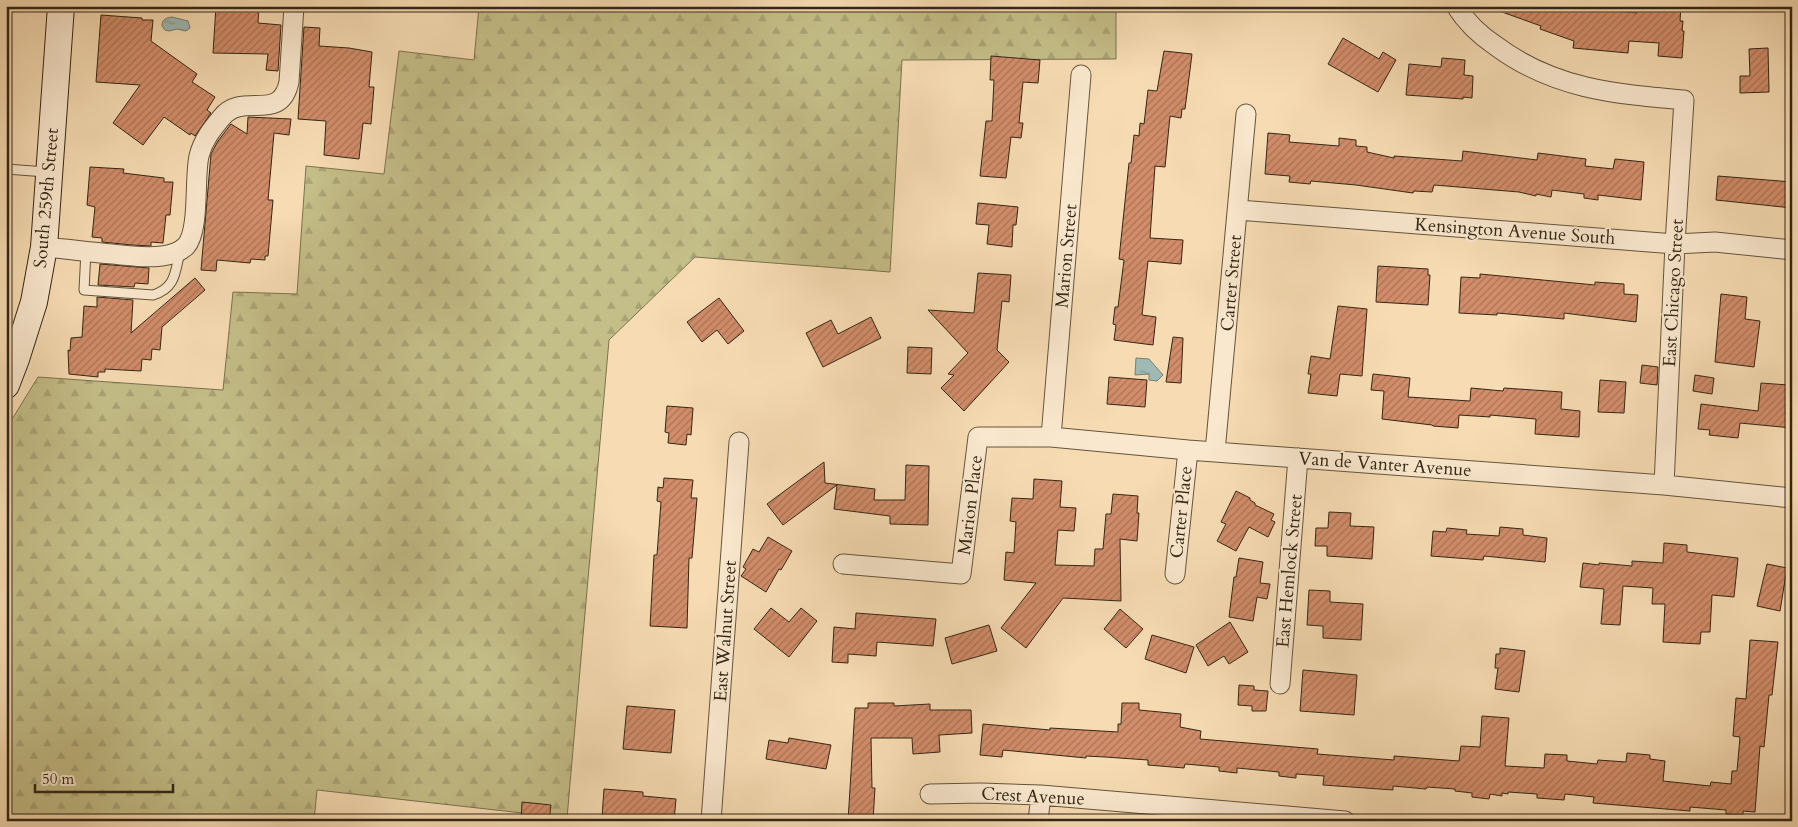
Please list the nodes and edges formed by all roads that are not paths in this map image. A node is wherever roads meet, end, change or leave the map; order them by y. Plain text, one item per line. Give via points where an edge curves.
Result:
1 (61, 6) edge
2 (294, 6) edge
3 (1456, 6) edge
4 (1081, 75) dead end
5 (1246, 114) dead end
6 (6, 169) edge
7 (49, 173) junction
8 (1238, 210) junction
9 (1675, 244) junction
10 (44, 247) junction
11 (1792, 250) edge
12 (86, 251) junction
13 (180, 251) junction
14 (6, 385) edge
15 (978, 437) joint
16 (1051, 437) junction
17 (739, 442) dead end
18 (1188, 450) junction
19 (1215, 452) junction
20 (1298, 458) junction
21 (1664, 485) junction
22 (1792, 498) edge
23 (844, 564) dead end
24 (1175, 574) dead end
25 (1280, 684) dead end
26 (930, 794) dead end
27 (1040, 795) junction
28 (1254, 817) edge
29 (711, 821) edge
30 (1038, 821) edge
31 (1345, 821) edge

1 - 7 street, South 259th Street
2 - 13 street via 286,91 271,105 242,105 230,109 206,138 197,172 194,224 186,246
3 - 9 street, East Chicago Street via 1483,37 1514,59 1562,81 1617,94 1684,100
4 - 16 street, Marion Street
5 - 8 street, Carter Street
6 - 7 lane
7 - 10 street, South 259th Street
8 - 9 street, Kensington Avenue South
8 - 19 street, Carter Street
9 - 11 street, Kensington Avenue South via 1715,242
9 - 21 street, East Chicago Street
10 - 12 street
10 - 14 street, South 259th Street via 34,302
12 - 13 street via 151,257
12 - 13 lane via 84,290 153,295 168,288
15 - 16 street, Van de Vanter Avenue
15 - 23 street, Marion Place via 961,574
16 - 18 street, Van de Vanter Avenue
17 - 29 street, East Walnut Street
18 - 19 street, Van de Vanter Avenue
18 - 24 street, Carter Place
19 - 20 street, Van de Vanter Avenue
20 - 21 street, Van de Vanter Avenue
20 - 25 street, East Hemlock Street
21 - 22 street, Van de Vanter Avenue
26 - 27 street, Crest Avenue
27 - 28 street, Crest Avenue
27 - 30 street
28 - 31 street, Crest Avenue

